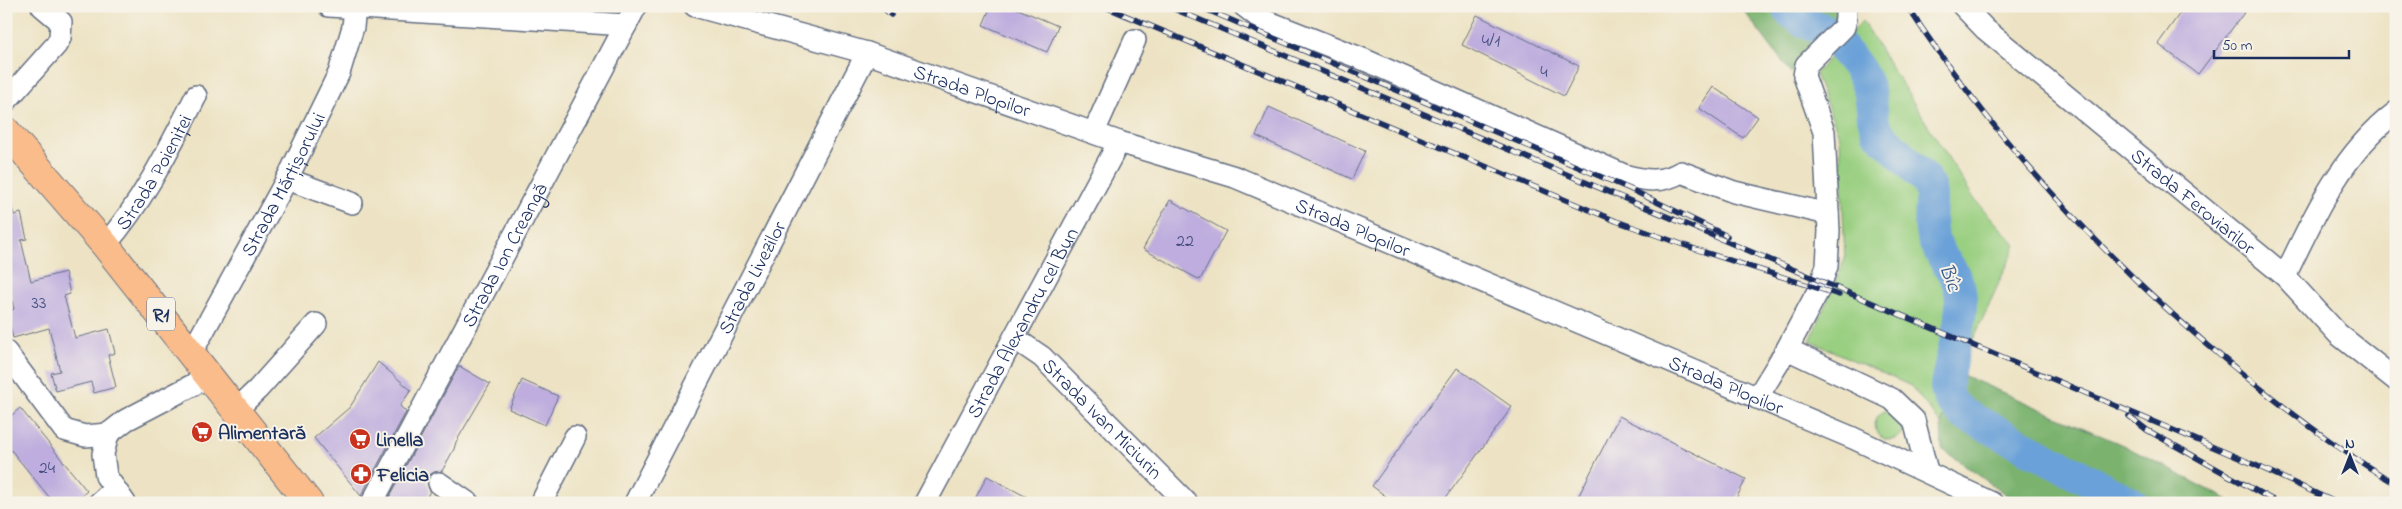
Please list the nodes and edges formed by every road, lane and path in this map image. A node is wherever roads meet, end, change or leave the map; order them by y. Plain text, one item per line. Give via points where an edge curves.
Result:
1 (42, 6) edge
2 (329, 6) edge
3 (636, 6) edge
4 (695, 6) edge
5 (1244, 6) edge
6 (1963, 6) edge
7 (355, 8) junction
8 (1845, 17) edge
9 (626, 26) junction
10 (1135, 40) dead end
11 (867, 53) junction
12 (196, 96) dead end
13 (6, 101) edge
14 (2396, 112) edge
15 (6, 130) edge
16 (1094, 132) junction
17 (1119, 142) junction
18 (286, 179) junction
19 (352, 203) dead end
20 (1828, 214) junction
21 (105, 246) junction
22 (2285, 276) junction
23 (316, 324) dead end
24 (1014, 338) junction
25 (1787, 349) junction
26 (6, 352) edge
27 (192, 352) junction
28 (210, 376) junction
29 (2396, 380) edge
30 (1757, 398) junction
31 (236, 410) junction
32 (108, 434) junction
33 (575, 437) dead end
34 (1927, 471) junction
35 (439, 483) dead end
36 (113, 498) edge
37 (309, 503) edge
38 (372, 503) edge
39 (468, 503) edge
40 (541, 503) edge
41 (635, 503) edge
42 (925, 503) edge
43 (1186, 503) edge
44 (1992, 503) edge

1 - 13 street via 61,22 60,38
2 - 7 street
3 - 9 street, Strada Ion Creangă
4 - 11 street, Strada Plopilor
5 - 20 street via 1261,20 1365,60 1624,175 1657,181 1681,172 1734,192
6 - 22 street, Strada Feroviarilor via 1985,29
7 - 9 street
7 - 18 street, Strada Mărțișorului via 353,27 339,73
8 - 20 street via 1806,65 1804,76 1824,132
9 - 38 street, Strada Ion Creangă
10 - 16 street
11 - 16 street, Strada Plopilor
11 - 41 street, Strada Livezilor
12 - 21 street, Strada Poieniței via 126,222
14 - 22 street via 2375,130 2342,169 2320,203
15 - 21 highway, R1
16 - 17 street, Strada Plopilor
17 - 24 street, Strada Alexandru cel Bun
17 - 30 street, Strada Plopilor via 1235,177
18 - 19 street
18 - 27 street, Strada Mărțișorului
20 - 25 street via 1828,256 1823,282
21 - 27 highway, R1
22 - 29 street, Strada Feroviarilor via 2338,334
23 - 31 street
24 - 42 street, Strada Alexandru cel Bun
24 - 43 street, Strada Ivan Miciurin via 1042,357
25 - 30 street
25 - 34 street via 1892,399 1914,420
26 - 32 street via 64,430 85,436
27 - 28 highway, R1
28 - 31 highway, R1
28 - 32 street via 126,420
30 - 34 street, Strada Plopilor
31 - 37 highway, R1
32 - 36 street via 103,454
33 - 40 street
34 - 44 street, Strada Plopilor
35 - 39 street

